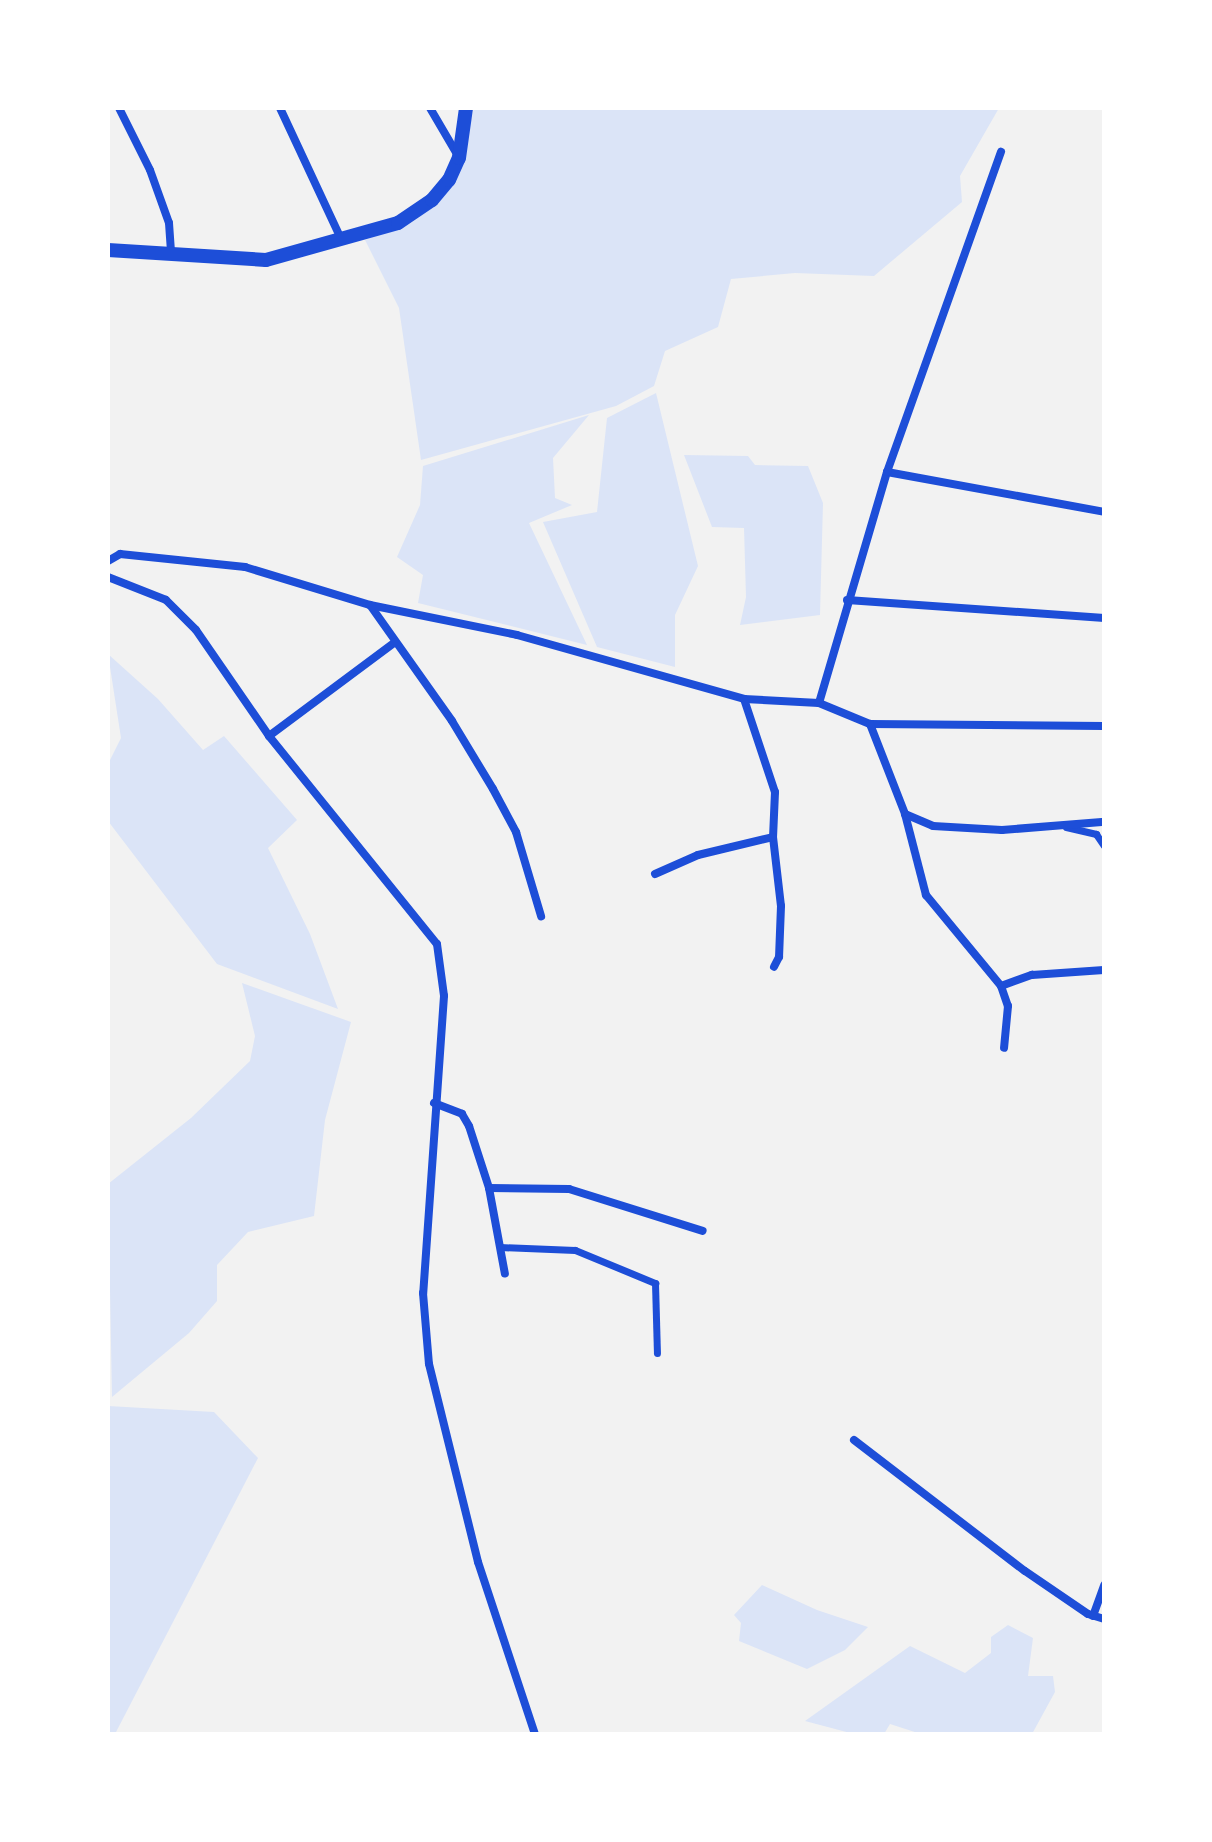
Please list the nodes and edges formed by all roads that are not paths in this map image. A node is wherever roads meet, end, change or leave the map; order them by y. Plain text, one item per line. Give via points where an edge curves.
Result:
1 (119, 108) edge
2 (280, 108) edge
3 (430, 108) edge
4 (466, 108) edge
5 (1001, 152) dead end
6 (459, 158) junction
7 (341, 240) junction
8 (108, 250) edge
9 (171, 254) junction
10 (887, 472) junction
11 (1104, 512) edge
12 (108, 561) edge
13 (108, 577) edge
14 (847, 600) junction
15 (370, 605) junction
16 (1104, 618) edge
17 (395, 642) junction
18 (744, 699) junction
19 (819, 703) junction
20 (870, 724) junction
21 (1104, 726) edge
22 (269, 736) junction
23 (905, 814) junction
24 (1103, 822) edge
25 (1060, 825) junction
26 (773, 837) junction
27 (1104, 846) edge
28 (655, 874) dead end
29 (541, 916) dead end
30 (774, 967) dead end
31 (1104, 970) edge
32 (1001, 986) junction
33 (1004, 1048) dead end
34 (434, 1103) junction
35 (489, 1188) junction
36 (703, 1231) dead end
37 (500, 1247) junction
38 (505, 1274) dead end
39 (657, 1353) dead end
40 (854, 1440) dead end
41 (1104, 1585) edge
42 (1093, 1616) junction
43 (1104, 1619) edge
44 (535, 1734) edge

1 - 9 street via 155,183 169,223
2 - 7 street
3 - 6 street
4 - 6 street
5 - 10 street
6 - 7 street via 432,200 398,223
7 - 9 street via 266,260
8 - 9 street
10 - 11 street
10 - 14 street
12 - 15 street via 120,554 245,567
13 - 22 street via 166,600 235,680
14 - 16 street
14 - 19 street
15 - 17 street
15 - 18 street via 517,635
17 - 22 street
17 - 29 street via 452,721 516,832
18 - 19 street
18 - 26 street via 775,792
19 - 20 street
20 - 21 street
20 - 23 street
22 - 34 street via 437,944 444,996
23 - 25 street via 933,826 1002,830
23 - 32 street via 926,895
24 - 25 street
25 - 27 street via 1096,834
26 - 28 street via 698,855
26 - 30 street via 781,906
31 - 32 street via 1032,975
32 - 33 street via 1008,1006
34 - 35 street via 462,1114
34 - 44 street via 423,1293 429,1364 478,1562
35 - 36 street via 569,1189
35 - 37 street
37 - 38 street
37 - 39 street via 575,1250 655,1283
40 - 42 street via 1022,1570
41 - 42 street
42 - 43 street

